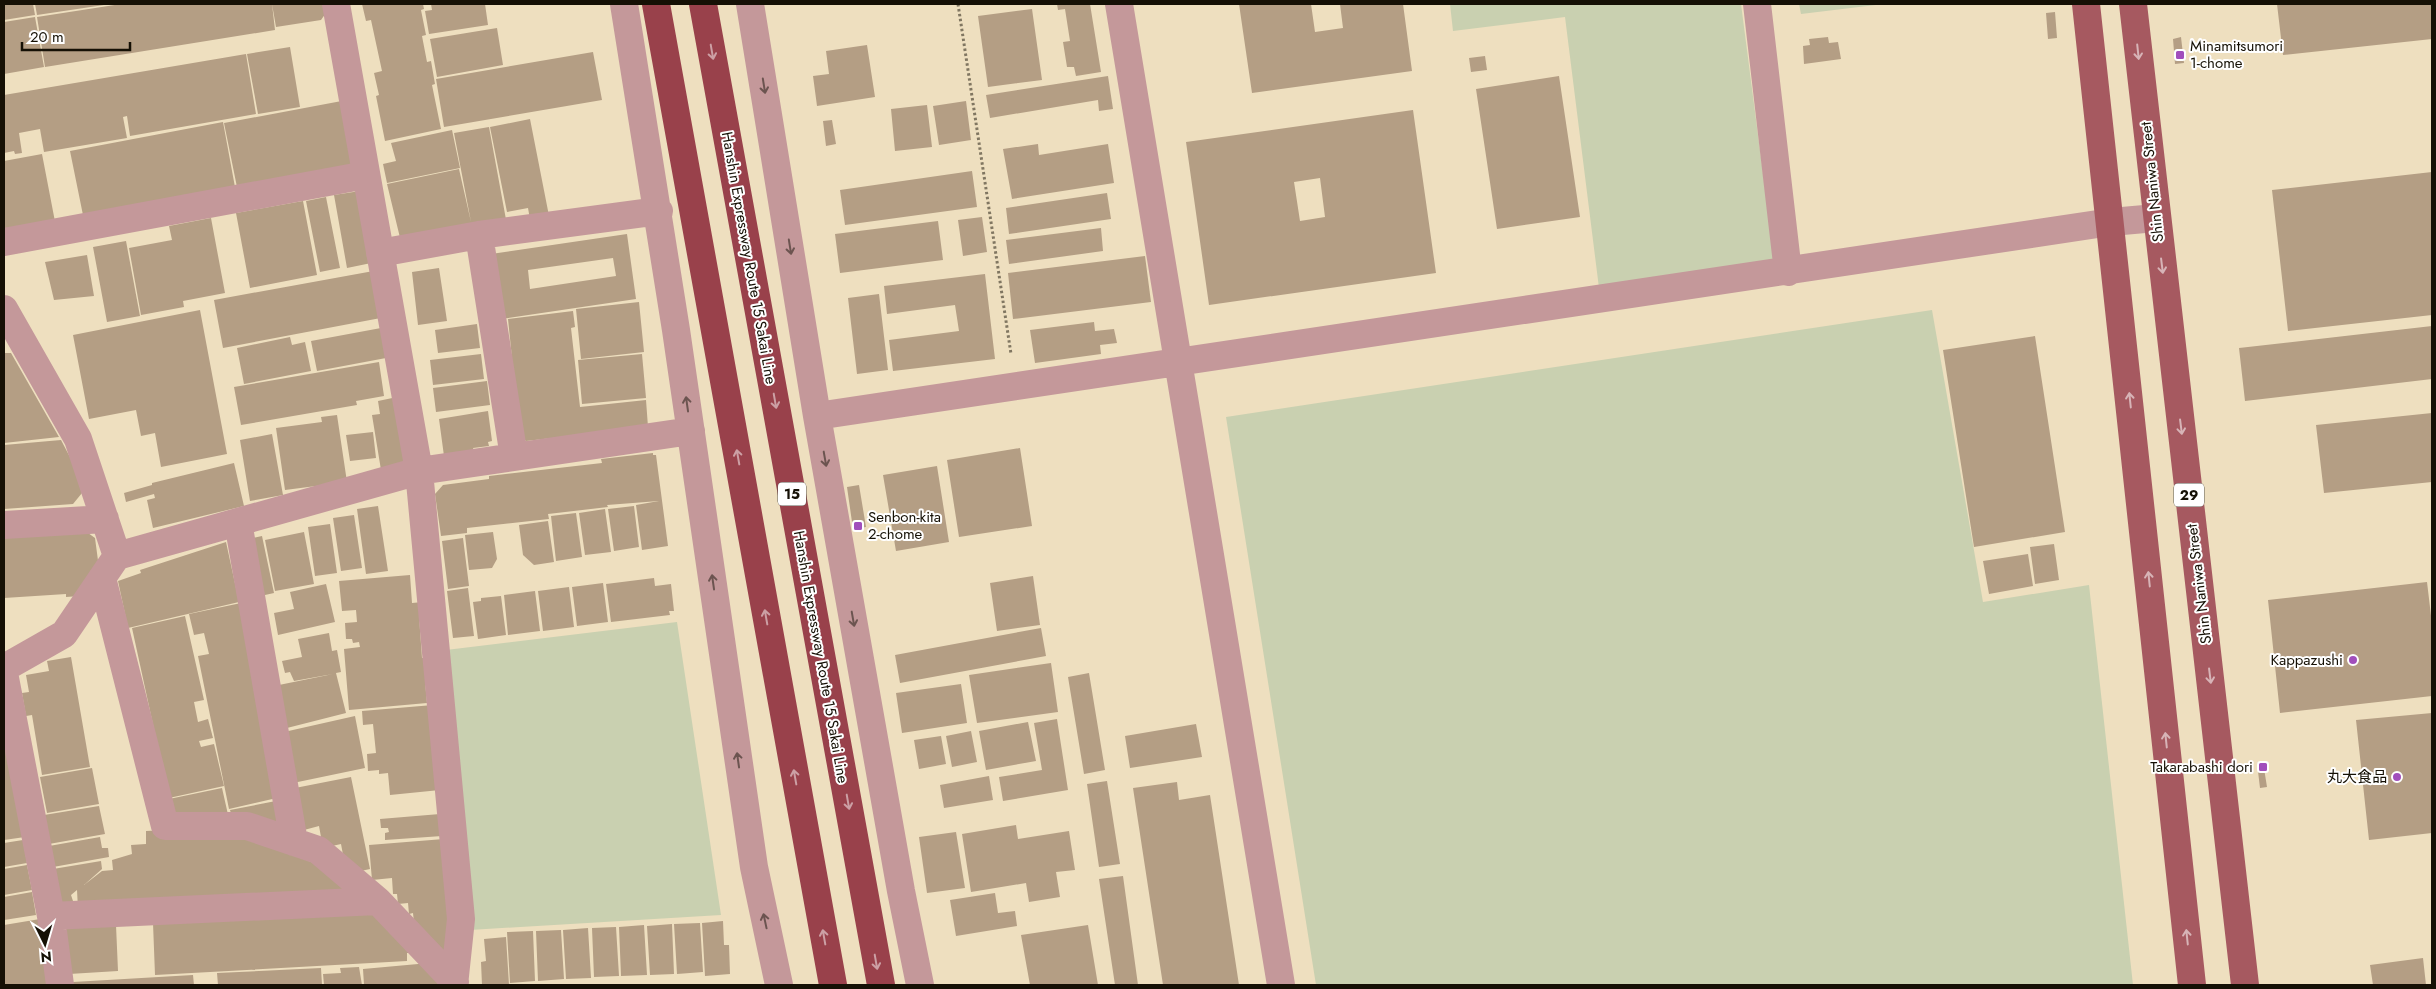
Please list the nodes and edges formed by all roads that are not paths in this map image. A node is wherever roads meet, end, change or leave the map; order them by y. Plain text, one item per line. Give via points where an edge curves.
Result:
1 (336, 4) edge
2 (624, 4) edge
3 (656, 4) edge
4 (703, 4) edge
5 (750, 4) edge
6 (1119, 4) edge
7 (1757, 4) edge
8 (2086, 4) edge
9 (2133, 4) edge
10 (366, 175) junction
11 (659, 211) junction
12 (2156, 218) junction
13 (2111, 222) junction
14 (479, 235) junction
15 (4, 242) edge
16 (380, 253) junction
17 (1788, 272) junction
18 (4, 308) edge
19 (1180, 362) junction
20 (817, 416) junction
21 (691, 431) junction
22 (514, 457) junction
23 (419, 471) junction
24 (105, 519) junction
25 (238, 522) junction
26 (4, 525) edge
27 (117, 556) junction
28 (102, 578) junction
29 (4, 668) edge
30 (4, 673) edge
31 (294, 842) junction
32 (378, 901) junction
33 (51, 916) junction
34 (454, 984) edge
35 (60, 985) edge
36 (779, 985) edge
37 (833, 985) edge
38 (881, 985) edge
39 (920, 985) edge
40 (1281, 985) edge
41 (2192, 985) edge
42 (2245, 985) edge

1 - 10 street
2 - 11 street
37 -> 3 highway
4 -> 38 highway, Hanshin Expressway Route 15 Sakai Line / 15
5 -> 20 street
6 - 19 street
7 - 17 street
8 - 13 main road
9 -> 12 main road, Shin Naniwa Street / 29
10 - 15 street
10 - 16 street
11 - 14 street
21 -> 11 street
12 - 13 street
12 -> 42 main road, Shin Naniwa Street / 29
13 - 17 street
41 -> 13 main road
14 - 16 street
14 - 22 street
16 - 23 street
17 - 19 street
18 - 24 street via 78,439
19 - 20 street
19 - 40 street
20 -> 39 street
21 - 22 street
36 -> 21 street via 754,867
22 - 23 street
23 - 25 street
23 - 34 street via 461,919
24 - 26 street
24 - 27 street
25 - 27 street
25 - 31 street
27 - 28 street
28 - 29 street via 64,634
28 - 31 street via 165,826 247,826
30 - 33 street
31 - 32 street via 318,850
32 - 33 street
32 - 34 street
33 - 35 street

